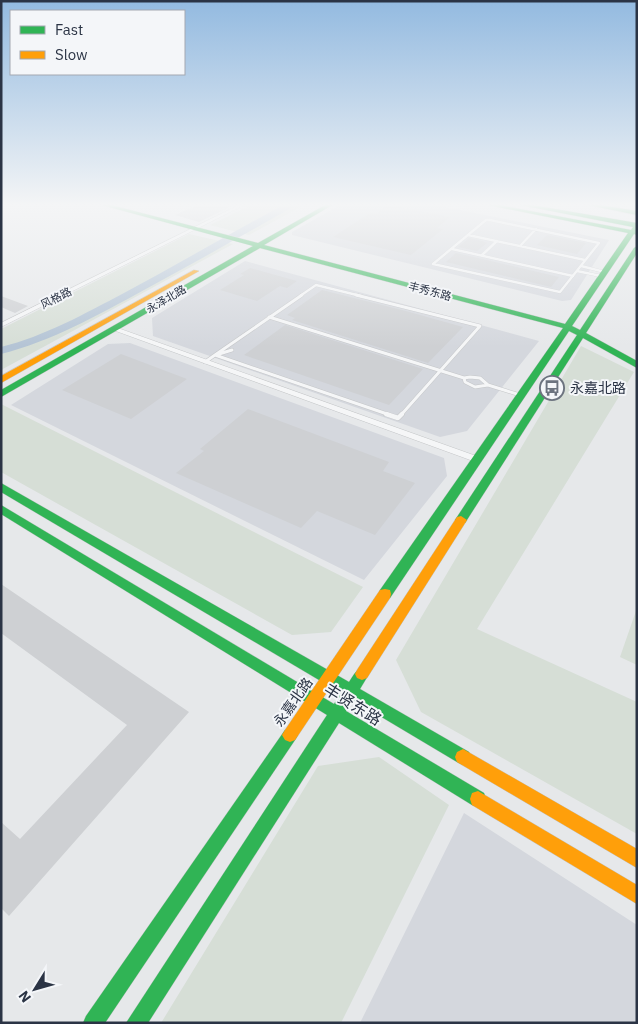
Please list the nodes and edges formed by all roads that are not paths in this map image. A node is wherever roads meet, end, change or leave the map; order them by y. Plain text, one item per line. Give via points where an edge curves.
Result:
1 (154, 252) edge
2 (231, 252) edge
3 (233, 252) edge
4 (292, 252) edge
5 (448, 252) edge
6 (466, 252) edge
7 (485, 252) edge
8 (547, 252) edge
9 (592, 252) edge
10 (619, 252) edge
11 (635, 252) edge
12 (482, 255) junction
13 (585, 260) junction
14 (581, 266) junction
15 (577, 271) junction
16 (603, 274) junction
17 (573, 276) junction
18 (269, 318) junction
19 (570, 324) junction
20 (1, 325) edge
21 (115, 329) junction
22 (583, 330) junction
23 (232, 350) dead end
24 (215, 355) junction
25 (637, 356) edge
26 (205, 362) junction
27 (637, 365) edge
28 (440, 371) junction
29 (464, 378) junction
30 (1, 380) edge
31 (488, 385) junction
32 (1, 394) edge
33 (520, 395) junction
34 (476, 460) junction
35 (1, 487) edge
36 (1, 509) edge
37 (328, 678) junction
38 (350, 692) junction
39 (313, 698) junction
40 (336, 713) junction
41 (637, 859) edge
42 (637, 895) edge
43 (93, 1023) edge
44 (136, 1023) edge

1 - 20 street, 风格路
2 - 30 street, 永泽北路
3 - 21 street, 永泽北路
4 - 19 street, 丰秀东路
5 - 17 lane via 433,264 560,292
6 - 12 lane
7 - 12 lane
8 - 13 lane
9 - 13 lane
10 - 16 street, 永嘉北路
11 - 22 street
12 - 17 lane
13 - 14 lane
14 - 15 lane
14 - 16 lane
15 - 16 lane
15 - 17 lane
16 - 19 street, 永嘉北路
18 - 24 lane
18 - 28 lane
18 - 28 lane via 316,284 480,326
19 - 22 street, 丰秀东路
19 - 33 street, 永嘉北路
21 - 26 street
21 - 32 street, 永泽北路
22 - 25 street, 丰秀东路
22 - 27 street, 丰秀东路
22 - 38 street
23 - 24 lane
24 - 26 lane
24 - 28 lane via 398,418
26 - 34 street
28 - 29 lane
29 - 31 lane via 476,377
29 - 31 lane via 475,387
31 - 33 lane
33 - 34 street, 永嘉北路
34 - 37 street, 永嘉北路
35 - 37 street, 丰贤东路
36 - 39 street, 丰贤东路
37 - 38 street, 丰贤东路
37 - 39 street, 永嘉北路
38 - 40 street
38 - 41 street, 丰贤东路
39 - 40 street, 丰贤东路
39 - 43 street, 永嘉北路
40 - 42 street, 丰贤东路
40 - 44 street

